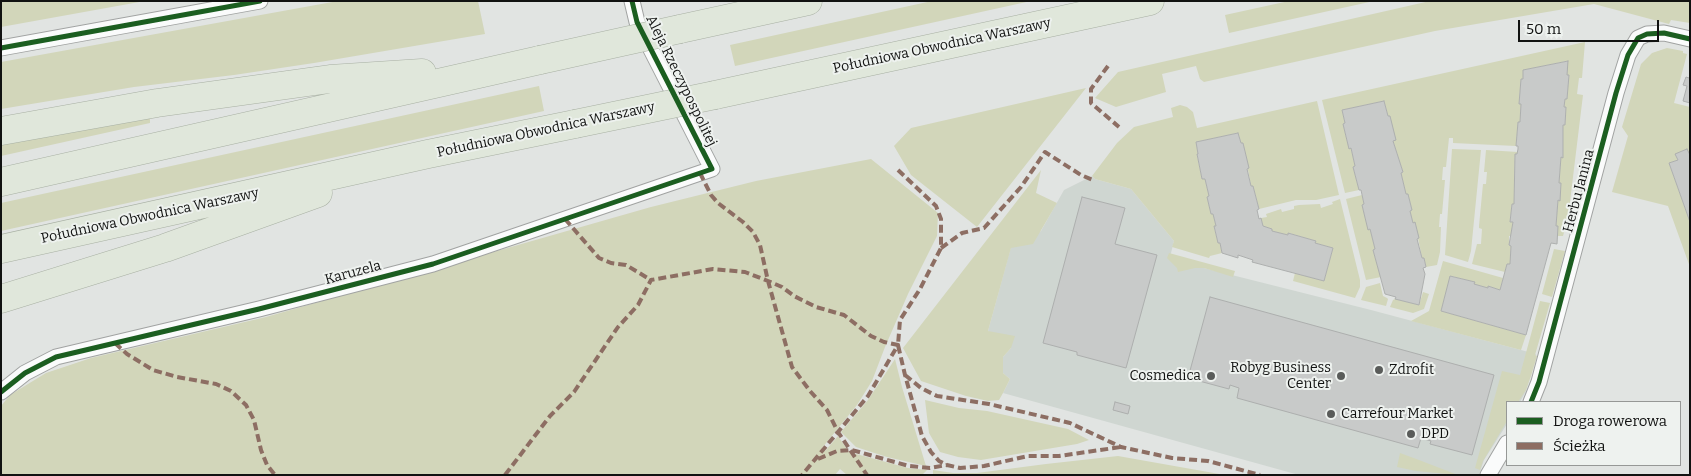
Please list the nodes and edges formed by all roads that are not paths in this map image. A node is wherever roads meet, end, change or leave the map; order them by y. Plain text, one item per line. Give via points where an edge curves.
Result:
1 (260, 1) edge
2 (632, 1) edge
3 (808, 1) edge
4 (1150, 1) edge
5 (1690, 39) edge
6 (1, 48) edge
7 (506, 68) junction
8 (1, 131) edge
9 (428, 154) junction
10 (712, 169) joint
11 (1, 182) edge
12 (1, 249) edge
13 (1, 299) edge
14 (1, 392) edge
15 (1531, 401) edge
16 (1506, 445) edge
17 (1488, 475) edge

1 - 6 street
2 - 10 street, Aleja Rzeczypospolitej via 641,31
3 - 7 highway, bridge
4 - 9 highway, Południowa Obwodnica Warszawy, bridge
5 - 15 street, Herbu Janina via 1664,33 1647,34 1638,38 1628,55
7 - 8 highway via 330,79
7 - 11 highway
9 - 12 highway, Południowa Obwodnica Warszawy
9 - 13 highway via 165,248
10 - 14 street, Karuzela via 433,264 56,358 25,373
16 - 17 street

